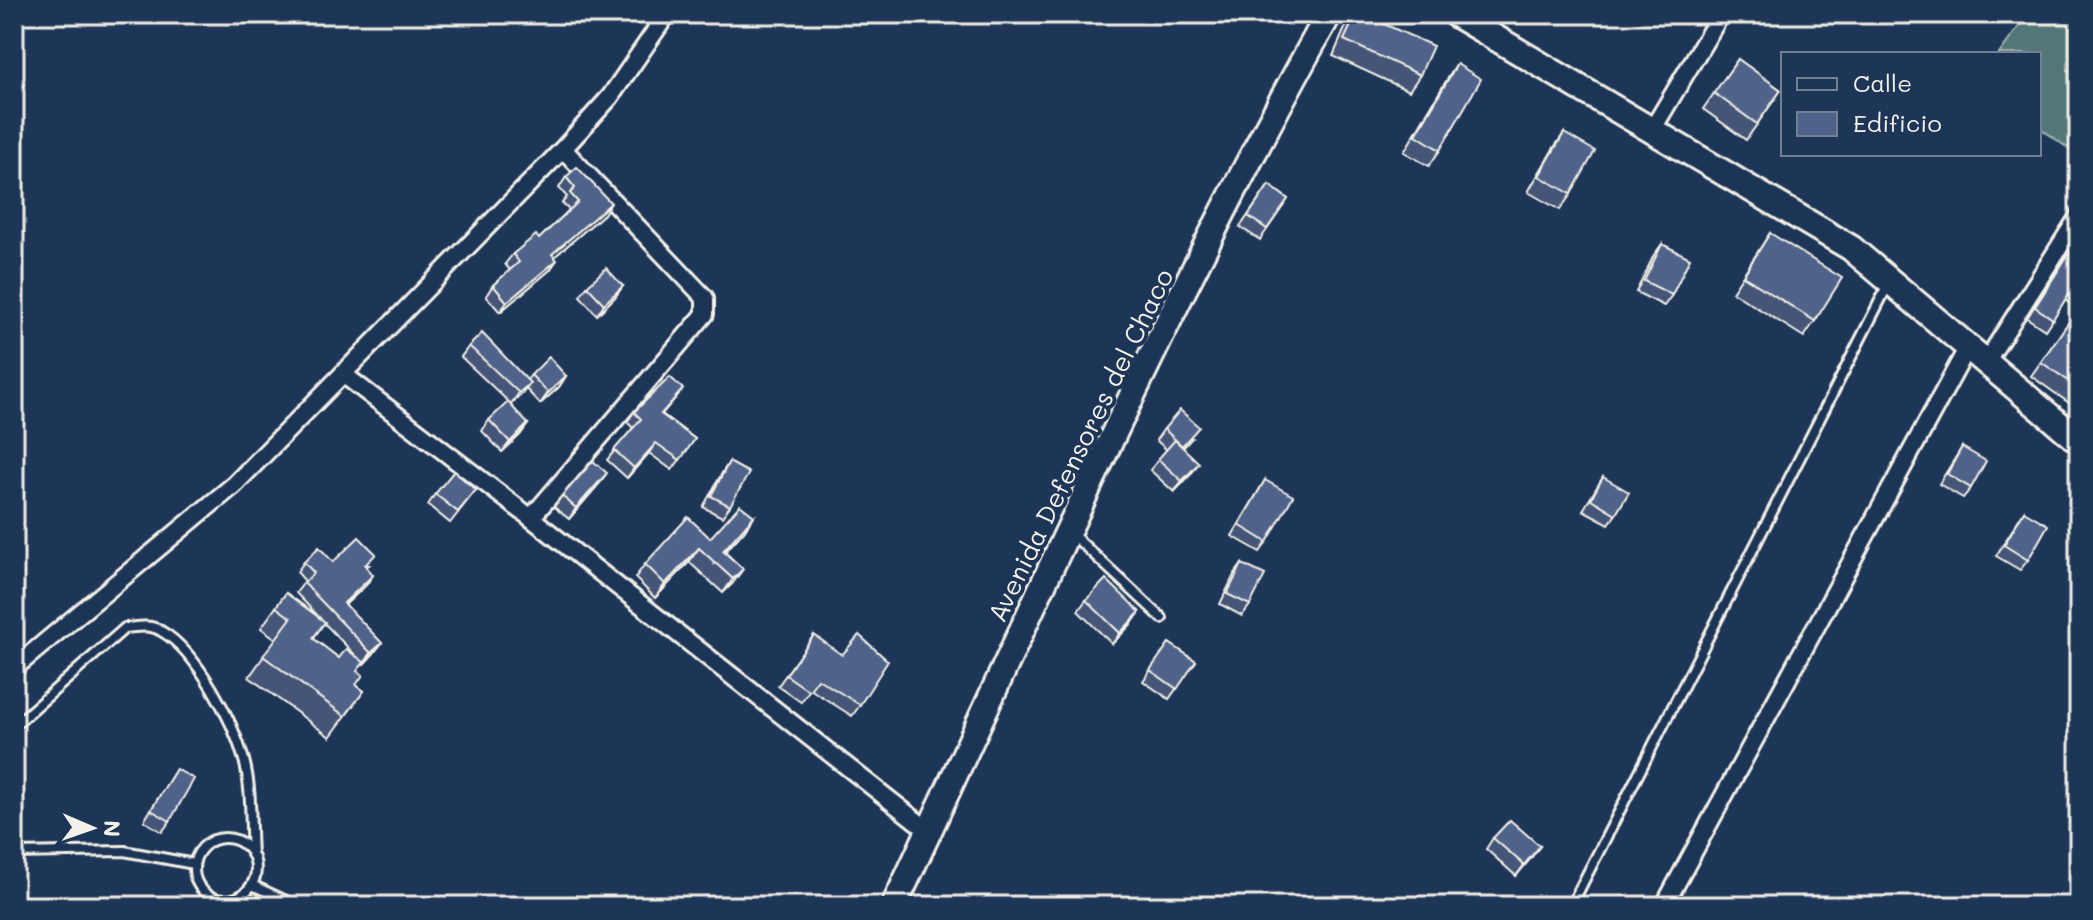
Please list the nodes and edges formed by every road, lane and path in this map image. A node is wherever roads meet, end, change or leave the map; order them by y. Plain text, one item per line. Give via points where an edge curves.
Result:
1 (667, 14) edge
2 (1329, 14) edge
3 (1455, 14) edge
4 (1721, 14) edge
5 (1652, 130) junction
6 (563, 149) junction
7 (2079, 216) edge
8 (1890, 281) junction
9 (1977, 355) junction
10 (343, 374) junction
11 (2079, 441) edge
12 (531, 518) junction
13 (1068, 531) junction
14 (1162, 618) dead end
15 (14, 668) edge
16 (14, 726) edge
17 (929, 831) junction
18 (14, 853) edge
19 (252, 854) junction
20 (194, 864) junction
21 (252, 885) junction
22 (270, 897) junction
23 (277, 906) edge
24 (297, 906) edge
25 (894, 906) edge
26 (1571, 906) edge
27 (1664, 906) edge

1 - 6 street via 610,97
2 - 13 main road, Avenida Defensores del Chaco via 1256,143
3 - 5 main road
4 - 5 street
5 - 8 main road via 1851,248
6 - 10 street
6 - 12 street via 708,306
7 - 9 street
8 - 9 main road
8 - 26 lane
9 - 11 main road
9 - 27 street
10 - 12 street
10 - 15 street via 234,485
12 - 17 street
13 - 14 lane
13 - 17 main road, Avenida Defensores del Chaco
16 - 19 lane via 125,628 161,630 187,651 227,717 245,762
17 - 25 main road, Avenida Defensores del Chaco
18 - 20 lane via 124,851
19 - 20 lane via 245,845 225,838 204,845
19 - 21 lane
20 - 21 lane via 198,885 214,899 236,899
21 - 22 lane
22 - 23 lane
22 - 24 lane

